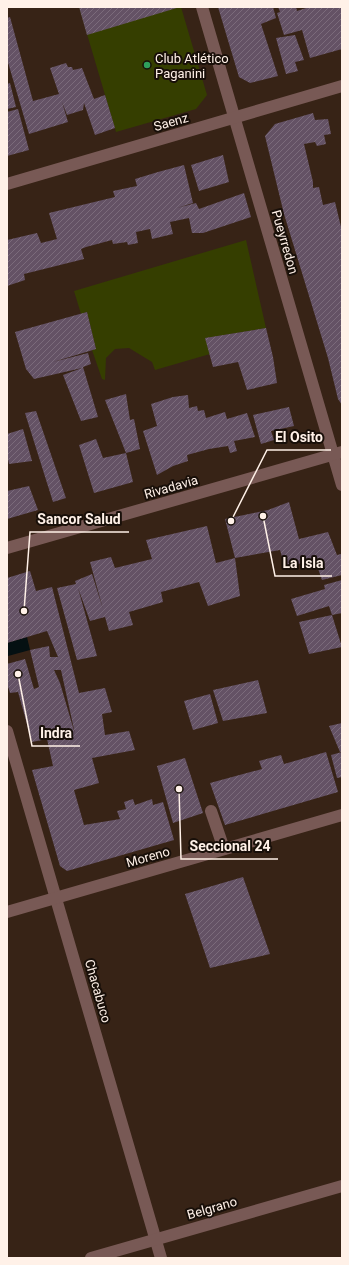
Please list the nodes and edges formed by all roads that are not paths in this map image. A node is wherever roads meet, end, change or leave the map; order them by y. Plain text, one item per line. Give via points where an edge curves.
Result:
1 (202, 7) edge
2 (342, 86) edge
3 (234, 117) junction
4 (7, 184) edge
5 (338, 453) edge
6 (342, 486) edge
7 (7, 548) edge
8 (7, 731) edge
9 (211, 811) dead end
10 (342, 815) edge
11 (224, 849) junction
12 (56, 898) junction
13 (7, 912) edge
14 (342, 1186) edge
15 (156, 1239) junction
16 (91, 1258) edge
17 (161, 1258) edge

1 - 3 street, Pueyrredon
2 - 3 street, Saenz
3 - 4 street, Saenz
3 - 5 street, Pueyrredon
5 - 6 street, Pueyrredon
5 - 7 street, Rivadavia
8 - 12 street, Chacabuco
9 - 11 street
10 - 11 street, Moreno
11 - 12 street, Moreno
12 - 13 street, Moreno
12 - 15 street, Chacabuco
14 - 15 street, Belgrano
15 - 16 street, Belgrano
15 - 17 street, Chacabuco

